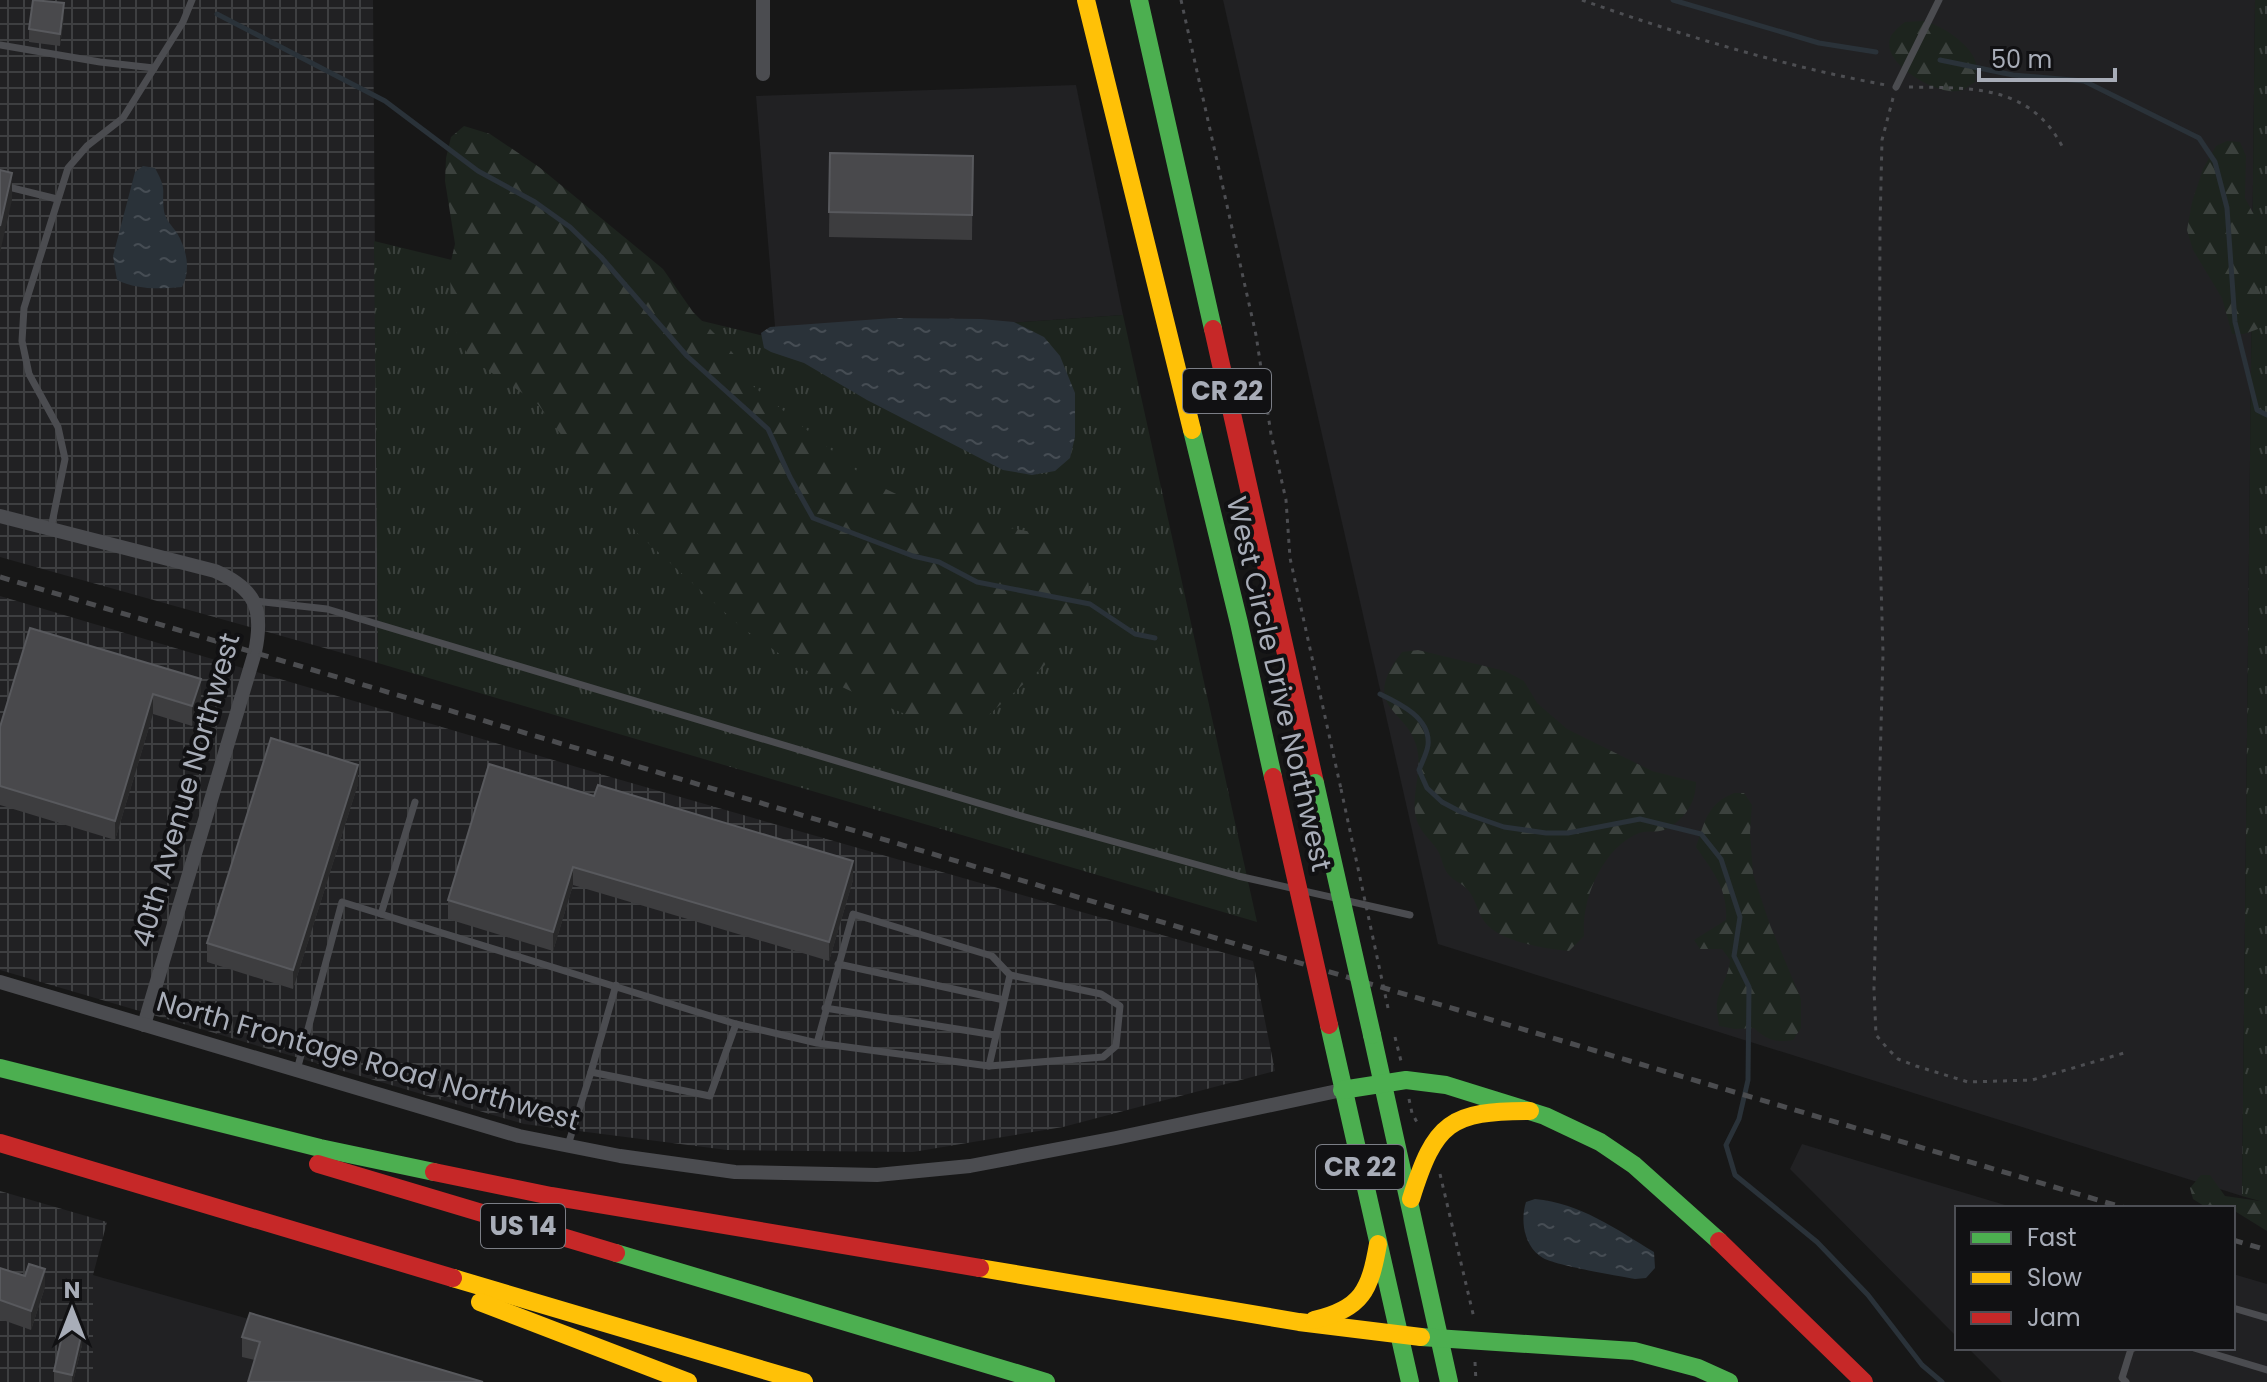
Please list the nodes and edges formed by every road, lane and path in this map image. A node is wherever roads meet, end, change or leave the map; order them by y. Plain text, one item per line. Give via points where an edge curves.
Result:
1 (192, 0) edge
2 (763, 0) edge
3 (1086, 0) edge
4 (1139, 0) edge
5 (1181, 0) edge
6 (1582, 0) edge
7 (1939, 0) edge
8 (0, 45) edge
9 (154, 68) junction
10 (763, 74) dead end
11 (1896, 87) junction
12 (2062, 146) dead end
13 (0, 185) edge
14 (57, 199) junction
15 (0, 516) edge
16 (51, 528) junction
17 (255, 601) junction
18 (415, 802) dead end
19 (381, 914) junction
20 (1410, 915) dead end
21 (838, 964) junction
22 (1010, 975) junction
23 (0, 982) edge
24 (616, 985) junction
25 (1004, 1000) junction
26 (825, 1008) junction
27 (1391, 1020) dead end
28 (736, 1024) junction
29 (144, 1025) junction
30 (995, 1035) junction
31 (817, 1043) junction
32 (2124, 1053) dead end
33 (989, 1066) junction
34 (0, 1070) edge
35 (297, 1070) junction
36 (591, 1072) junction
37 (1382, 1082) junction
38 (1342, 1090) junction
39 (1530, 1111) junction
40 (0, 1143) edge
41 (568, 1147) junction
42 (1440, 1166) dead end
43 (1409, 1204) junction
44 (290, 1229) junction
45 (1378, 1244) junction
46 (2235, 1309) edge
47 (2267, 1318) edge
48 (1299, 1322) junction
49 (1400, 1335) junction
50 (1440, 1339) junction
51 (1475, 1341) junction
52 (2131, 1350) edge
53 (2201, 1350) edge
54 (2267, 1370) edge
55 (2124, 1380) edge
56 (688, 1382) edge
57 (804, 1382) edge
58 (1046, 1382) edge
59 (1410, 1382) edge
60 (1449, 1382) edge
61 (1476, 1382) edge
62 (1729, 1382) edge
63 (1864, 1382) edge
64 (2135, 1382) edge
65 (2264, 1382) edge

1 - 9 lane
2 - 10 street
3 - 38 main road, West Circle Drive Northwest / CR 22, bridge via 1239,623
4 - 37 main road, West Circle Drive Northwest / CR 22, bridge
5 - 27 path, bridge via 1256,335 1286,500 1290,558
6 - 11 path via 1766,56
7 - 11 lane
8 - 9 lane
9 - 14 lane via 123,118 68,168
11 - 12 path via 1979,89 2017,101 2035,111
11 - 32 path via 1882,140 1883,653 1876,1035 1898,1059 1968,1082 2032,1080
13 - 14 lane
14 - 16 lane via 24,308 22,341 29,374 58,427 65,459
15 - 16 street, 40th Avenue Northwest
16 - 17 street, 40th Avenue Northwest via 215,571
17 - 20 lane via 327,609 1018,815 1238,876
17 - 29 street, 40th Avenue Northwest via 260,628 255,652
18 - 19 lane
19 - 24 lane
19 - 35 lane via 342,902
21 - 22 lane via 853,914 992,956
21 - 25 lane
21 - 26 lane
22 - 25 lane
22 - 33 lane via 1101,994 1120,1006 1116,1046 1103,1057
23 - 29 street, North Frontage Road Northwest
24 - 28 lane
24 - 36 lane
25 - 30 lane
26 - 30 lane
26 - 31 lane
28 - 31 lane
28 - 36 lane via 710,1096
29 - 35 street, North Frontage Road Northwest
30 - 33 lane
31 - 33 lane
34 - 48 main road via 454,1177
34 - 58 main road, US 14
35 - 41 street, North Frontage Road Northwest
36 - 41 lane
37 - 38 main road
37 - 39 main road via 1446,1085
37 - 43 main road, West Circle Drive Northwest / CR 22
38 - 41 street, North Frontage Road Northwest via 1004,1161 902,1173 735,1172
38 - 45 main road, West Circle Drive Northwest / CR 22
39 - 43 main road via 1479,1111 1441,1130 1424,1157
39 - 63 main road via 1567,1125 1634,1165
40 - 44 main road, US 14
42 - 51 path
43 - 50 main road, West Circle Drive Northwest / CR 22
44 - 56 main road
44 - 57 main road, US 14
45 - 48 main road via 1369,1283 1356,1305 1335,1317
45 - 49 main road, West Circle Drive Northwest / CR 22
46 - 47 lane
48 - 49 main road
49 - 50 main road
49 - 59 main road, West Circle Drive Northwest / CR 22
50 - 51 main road
50 - 60 main road, West Circle Drive Northwest / CR 22
51 - 61 path
51 - 62 main road via 1634,1351
52 - 55 lane
53 - 54 lane
54 - 65 lane
55 - 64 lane

